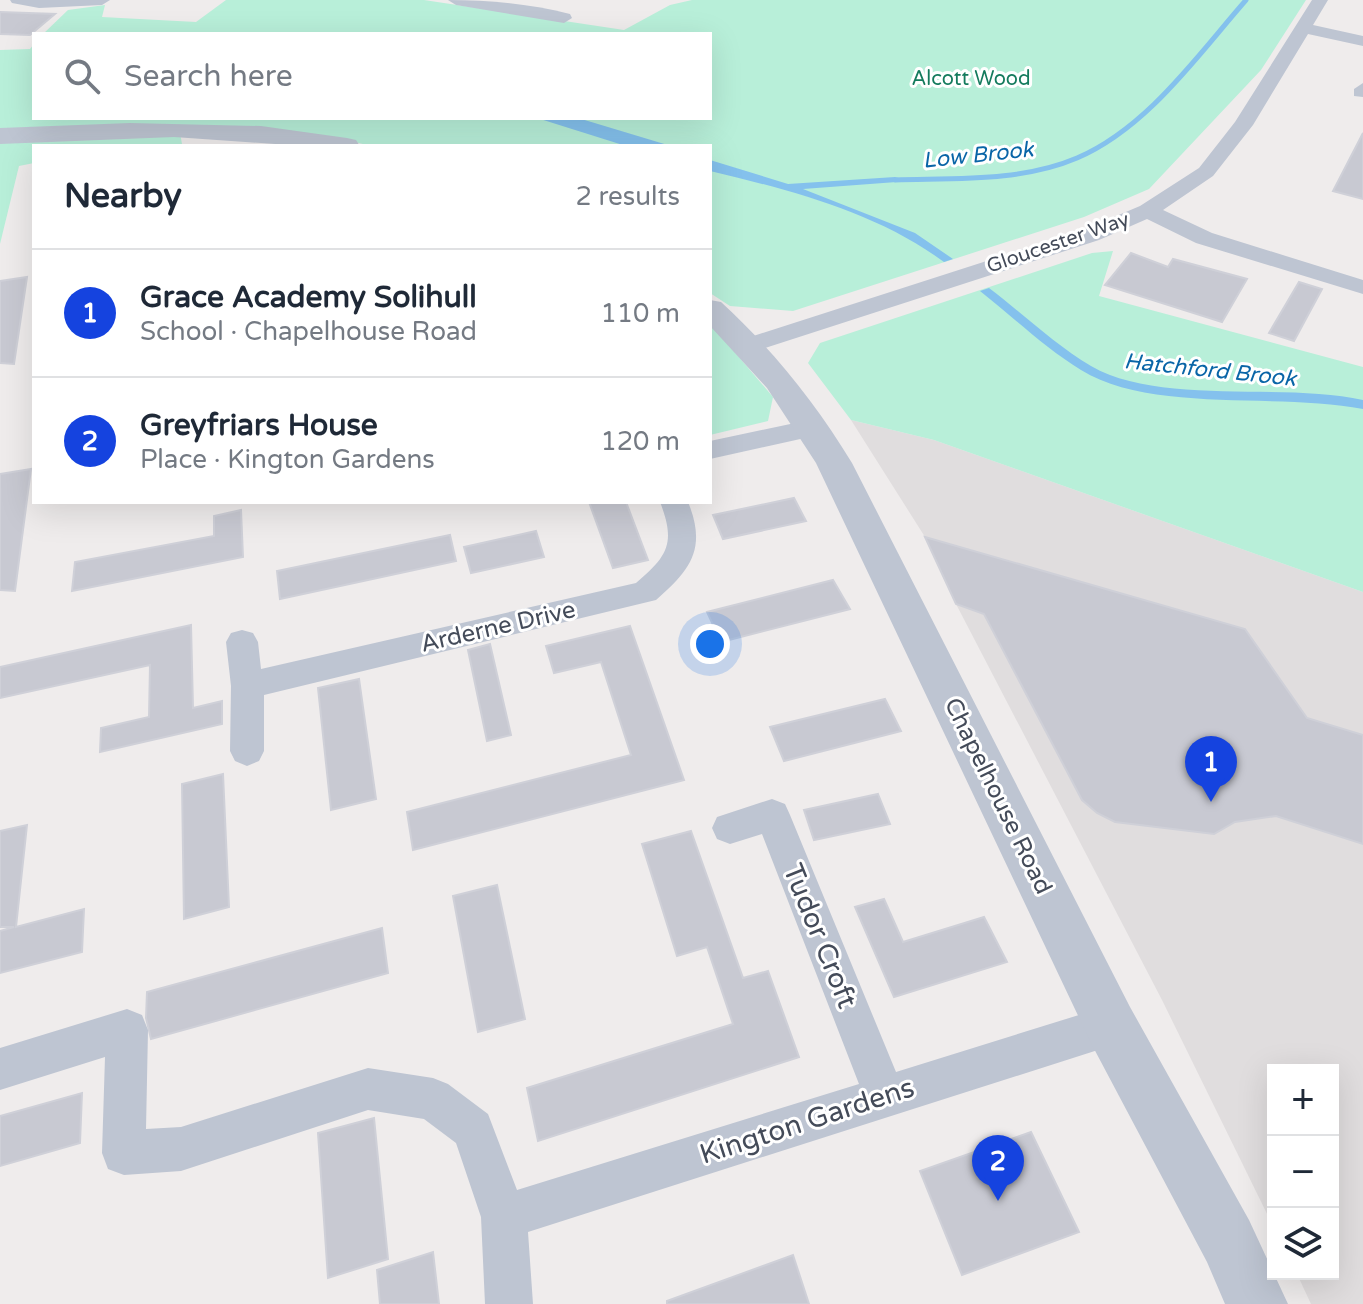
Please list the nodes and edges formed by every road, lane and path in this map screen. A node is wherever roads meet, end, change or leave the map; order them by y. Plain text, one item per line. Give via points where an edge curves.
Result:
1 (18, 0) edge
2 (102, 0) edge
3 (456, 0) edge
4 (558, 0) edge
5 (1320, 0) edge
6 (541, 12) junction
7 (564, 18) dead end
8 (1305, 28) junction
9 (1363, 41) edge
10 (0, 136) edge
11 (320, 144) edge
12 (1148, 211) junction
13 (1363, 259) edge
14 (1356, 284) edge
15 (712, 311) edge
16 (750, 345) junction
17 (814, 428) junction
18 (712, 450) edge
19 (675, 504) edge
20 (242, 642) dead end
21 (247, 686) junction
22 (247, 751) dead end
23 (730, 828) dead end
24 (1111, 1026) junction
25 (0, 1069) edge
26 (885, 1097) junction
27 (504, 1217) junction
28 (509, 1304) edge
29 (1257, 1304) edge

1 - 2 street
3 - 6 street
4 - 6 street
5 - 8 street, Gloucester Way
6 - 7 street
8 - 9 street
8 - 12 street, Gloucester Way via 1206,172
10 - 11 street via 157,130
12 - 14 street via 1204,238
12 - 16 street, Gloucester Way via 1091,235
13 - 14 street
15 - 16 street, Chapelhouse Road
16 - 17 street, Chapelhouse Road
17 - 18 street
17 - 24 street, Chapelhouse Road
19 - 21 street, Arderne Drive via 684,536 682,555 645,592
20 - 21 street
21 - 22 street
23 - 26 street, Tudor Croft via 772,815
24 - 26 street, Kington Gardens
24 - 29 street, Chapelhouse Road
25 - 27 street via 127,1030 124,1153 181,1149 368,1089 433,1099 473,1129
26 - 27 street, Kington Gardens
27 - 28 street

